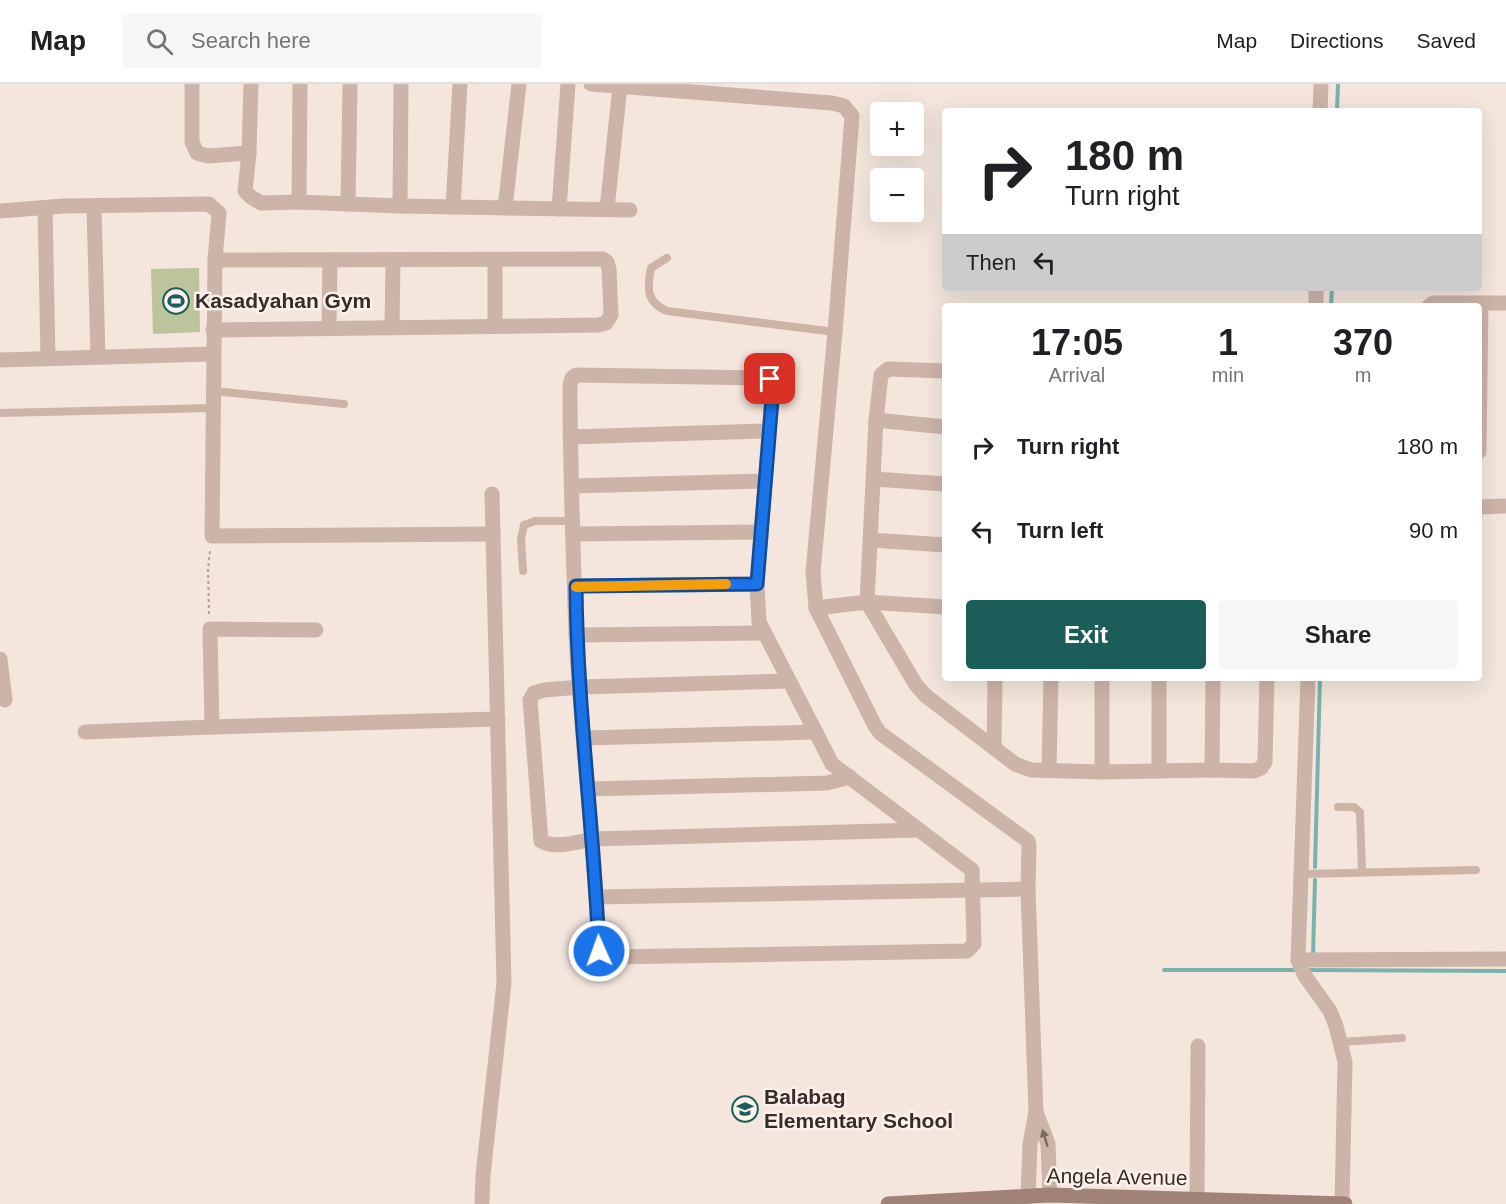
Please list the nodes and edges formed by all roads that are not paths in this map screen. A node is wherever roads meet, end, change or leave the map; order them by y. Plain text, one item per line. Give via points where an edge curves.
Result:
1 (192, 84) edge
2 (250, 84) edge
3 (300, 84) edge
4 (350, 84) edge
5 (401, 84) edge
6 (459, 84) edge
7 (519, 84) edge
8 (568, 84) edge
9 (591, 84) edge
10 (1321, 84) edge
11 (620, 86) junction
12 (1320, 108) edge
13 (249, 153) junction
14 (299, 202) junction
15 (348, 204) junction
16 (400, 206) junction
17 (94, 207) junction
18 (453, 207) junction
19 (45, 208) junction
20 (506, 208) junction
21 (559, 209) junction
22 (607, 209) junction
23 (630, 210) dead end
24 (0, 211) edge
25 (667, 258) dead end
26 (214, 260) junction
27 (330, 260) junction
28 (393, 260) junction
29 (495, 260) junction
30 (1433, 303) edge
31 (1481, 303) joint
32 (1506, 303) edge
33 (495, 325) junction
34 (392, 327) junction
35 (329, 328) junction
36 (213, 330) junction
37 (835, 332) junction
38 (213, 354) junction
39 (98, 357) junction
40 (48, 358) junction
41 (0, 360) edge
42 (942, 371) edge
43 (214, 391) junction
44 (344, 404) dead end
45 (213, 408) junction
46 (0, 413) edge
47 (876, 420) junction
48 (942, 427) edge
49 (768, 431) junction
50 (570, 437) junction
51 (874, 479) junction
52 (764, 481) junction
53 (942, 484) edge
54 (571, 486) junction
55 (492, 494) dead end
56 (1506, 506) edge
57 (1482, 507) edge
58 (574, 528) junction
59 (760, 532) junction
60 (493, 534) junction
61 (871, 540) junction
62 (942, 545) edge
63 (523, 571) dead end
64 (757, 584) junction
65 (576, 586) junction
66 (867, 602) junction
67 (816, 608) junction
68 (942, 611) edge
69 (316, 630) dead end
70 (764, 633) junction
71 (576, 635) junction
72 (0, 659) edge
73 (789, 681) junction
74 (994, 681) edge
75 (1051, 681) edge
76 (1102, 681) edge
77 (1159, 681) edge
78 (1214, 681) edge
79 (1267, 681) edge
80 (1308, 681) edge
81 (580, 687) junction
82 (4, 700) dead end
83 (498, 719) junction
84 (212, 727) junction
85 (85, 732) dead end
86 (816, 732) junction
87 (585, 738) junction
88 (994, 747) junction
89 (1049, 769) junction
90 (1212, 770) junction
91 (1159, 771) junction
92 (1102, 772) junction
93 (850, 777) junction
94 (589, 789) junction
95 (1338, 807) dead end
96 (918, 830) junction
97 (592, 839) junction
98 (1476, 870) dead end
99 (1362, 873) junction
100 (1302, 874) junction
101 (1028, 889) junction
102 (972, 890) junction
103 (597, 897) junction
104 (1506, 959) edge
105 (1298, 960) junction
106 (1402, 1038) dead end
107 (1341, 1042) junction
108 (1198, 1046) dead end
109 (1036, 1112) junction
110 (1028, 1197) junction
111 (1052, 1200) edge
112 (1197, 1200) junction
113 (1267, 1203) edge
114 (482, 1204) edge
115 (888, 1204) edge
116 (1344, 1204) edge

1 - 13 street via 192,142 197,153
2 - 13 street
3 - 14 street
4 - 15 street
5 - 16 street
6 - 18 street
7 - 20 street
8 - 21 street
9 - 11 street
10 - 12 street
11 - 22 street
11 - 37 street via 844,106 852,116
13 - 14 street via 245,191 251,197 261,203
14 - 15 street
15 - 16 street
16 - 18 street
17 - 19 street
17 - 26 street via 209,204 219,213
17 - 39 street
18 - 20 street
19 - 24 street
19 - 40 street
20 - 21 street
21 - 22 street
22 - 23 street
25 - 37 lane via 651,268 648,284 657,307
26 - 27 street
26 - 36 street
27 - 28 street
27 - 35 street
28 - 29 street
28 - 34 street
29 - 33 street
29 - 33 street via 603,259 609,269 611,315 606,323 598,325
30 - 31 street
31 - 32 street
33 - 34 street
34 - 35 street
35 - 36 street
36 - 38 street
37 - 67 street via 813,572
38 - 39 street
38 - 43 street
39 - 40 street
40 - 41 street
42 - 47 street via 888,369 881,375
43 - 44 lane
43 - 45 street
45 - 46 lane
45 - 60 street via 212,536
47 - 48 street
47 - 51 street
49 - 50 street
49 - 50 street via 773,387 768,378 576,375 570,385
49 - 52 street
50 - 54 street
51 - 53 street
51 - 61 street
52 - 54 street
52 - 59 street
54 - 58 street
55 - 60 street
56 - 57 street
58 - 59 street
58 - 63 lane via 535,521 524,525
58 - 65 street
59 - 64 street
60 - 83 street
61 - 62 street
61 - 66 street
64 - 65 street
64 - 70 street via 759,622
65 - 71 street
66 - 67 street
66 - 68 street
66 - 88 street via 916,685
67 - 101 street via 880,732 1028,842
69 - 84 street via 210,629
70 - 71 street
70 - 73 street
71 - 81 street
72 - 82 street
73 - 81 street
73 - 86 street
74 - 88 street
75 - 89 street
76 - 92 street
77 - 91 street
78 - 90 street
79 - 90 street via 1266,762 1254,771
80 - 100 street
81 - 87 street
81 - 97 street via 544,690 534,693 530,700 541,841 567,844
83 - 84 street
83 - 114 street via 504,983
84 - 85 street
86 - 87 street
86 - 93 street via 832,764
87 - 94 street
88 - 89 street via 1015,764 1031,770
89 - 92 street
90 - 91 street
91 - 92 street
93 - 94 street via 827,783
93 - 96 street
94 - 97 street
95 - 99 lane via 1354,807 1360,812
96 - 97 street
96 - 102 street via 972,870
97 - 103 street
98 - 99 lane
99 - 100 lane
100 - 105 street
101 - 102 street
101 - 109 street
102 - 103 street
102 - 103 street via 974,944 967,951 609,957 599,951
104 - 105 street
105 - 107 street via 1330,1011
106 - 107 lane
107 - 116 street via 1345,1062
108 - 112 street
109 - 110 street
111 -> 109 street via 1048,1144
110 - 111 main road, Angela Avenue
110 - 115 main road, Angela Avenue
111 - 112 main road, Angela Avenue
112 - 113 main road, Angela Avenue
113 - 116 main road, Angela Avenue

